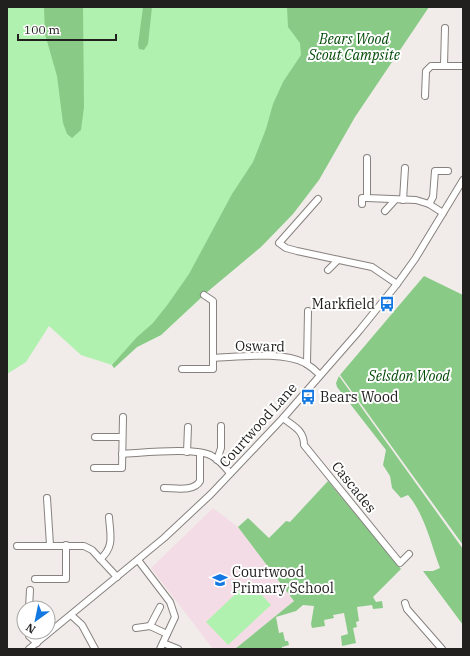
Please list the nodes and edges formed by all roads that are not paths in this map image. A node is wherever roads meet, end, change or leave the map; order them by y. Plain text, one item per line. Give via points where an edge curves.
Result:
1 (445, 28) dead end
2 (444, 65) junction
3 (463, 66) edge
4 (425, 96) dead end
5 (367, 158) dead end
6 (405, 168) dead end
7 (448, 171) dead end
8 (463, 180) edge
9 (368, 198) junction
10 (318, 199) dead end
11 (395, 200) junction
12 (403, 200) junction
13 (362, 204) dead end
14 (429, 204) junction
15 (386, 211) dead end
16 (443, 213) junction
17 (338, 260) junction
18 (328, 270) dead end
19 (397, 284) junction
20 (204, 295) dead end
21 (308, 311) dead end
22 (213, 358) junction
23 (307, 364) junction
24 (182, 369) dead end
25 (319, 374) junction
26 (123, 417) dead end
27 (283, 418) junction
28 (221, 426) dead end
29 (188, 427) dead end
30 (94, 436) dead end
31 (122, 437) junction
32 (187, 452) junction
33 (122, 454) junction
34 (200, 454) junction
35 (217, 460) junction
36 (94, 468) dead end
37 (230, 473) junction
38 (164, 488) dead end
39 (47, 498) dead end
40 (109, 517) dead end
41 (50, 545) junction
42 (17, 546) dead end
43 (66, 546) junction
44 (409, 554) dead end
45 (100, 559) junction
46 (138, 560) junction
47 (117, 577) junction
48 (35, 579) dead end
49 (30, 590) dead end
50 (29, 600) edge
51 (405, 603) dead end
52 (160, 607) dead end
53 (71, 615) junction
54 (150, 626) junction
55 (136, 628) dead end
56 (168, 634) junction
57 (34, 640) edge
58 (37, 643) junction
59 (161, 646) edge
60 (29, 649) edge
61 (95, 649) edge
62 (178, 649) edge
63 (442, 649) edge

1 - 2 street
2 - 3 street
2 - 4 street via 431,66 426,70
5 - 9 street
6 - 12 street
7 - 14 street via 435,171 433,196
8 - 16 street, Courtwood Lane
9 - 11 street
9 - 13 street via 362,198
10 - 17 street via 279,243 286,248
11 - 12 street
11 - 15 street
12 - 14 street
14 - 16 street
16 - 19 street, Courtwood Lane
17 - 18 street
17 - 19 street via 372,267
19 - 25 street, Courtwood Lane via 359,331
20 - 22 street via 212,302
21 - 23 street
22 - 23 street, Osward via 276,356
22 - 24 street via 213,369
23 - 25 street, Osward
25 - 27 street, Courtwood Lane
26 - 31 street
27 - 37 street, Courtwood Lane
27 - 44 street, Cascades via 298,428 304,436 304,445 400,563
28 - 35 street via 221,448
29 - 32 street
30 - 31 street
31 - 33 street
32 - 33 street
32 - 34 street
33 - 36 street via 122,468
34 - 35 street via 212,456
34 - 38 street via 198,485 193,488
35 - 37 street
37 - 46 street, Courtwood Lane
39 - 41 street
40 - 45 street via 110,548
41 - 42 street
41 - 43 street
43 - 45 street via 84,546
43 - 48 street via 66,579
45 - 47 street
46 - 47 street, Courtwood Lane
46 - 56 street via 170,602 175,617
47 - 53 street, Courtwood Lane
49 - 50 street
51 - 63 street via 407,609
52 - 54 street
53 - 58 street, Courtwood Lane
53 - 61 street via 82,625
54 - 55 street
54 - 56 street
56 - 59 street
57 - 58 street
58 - 60 street, Courtwood Lane
59 - 62 street

